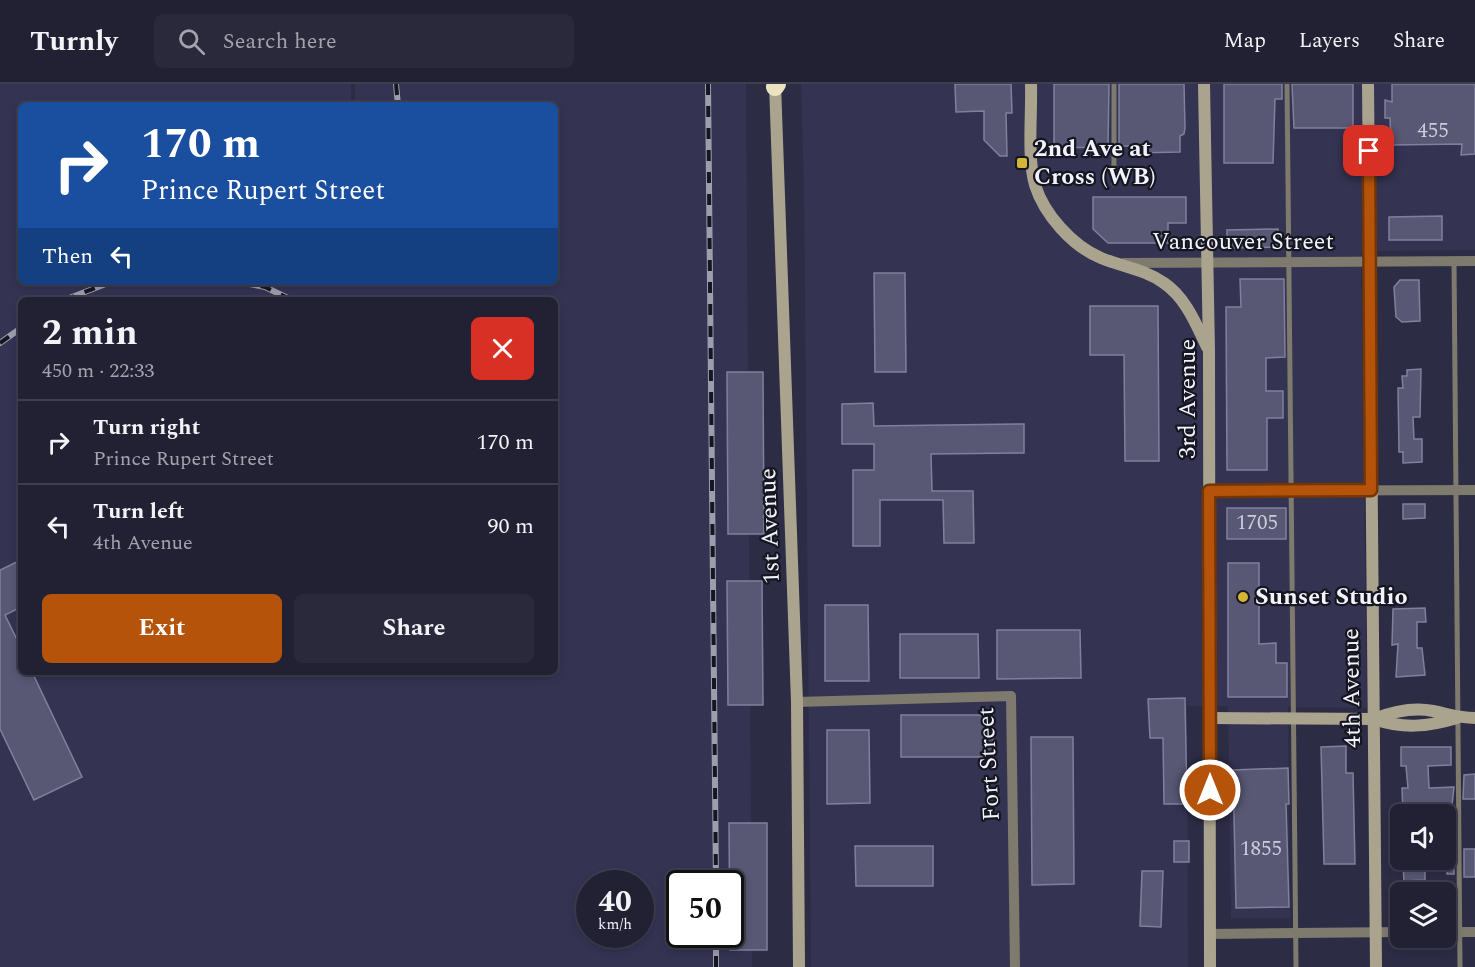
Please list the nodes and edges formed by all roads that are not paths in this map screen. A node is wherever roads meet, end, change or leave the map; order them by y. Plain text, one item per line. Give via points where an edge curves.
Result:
1 (1031, 84) edge
2 (1114, 84) edge
3 (1204, 84) edge
4 (1287, 84) edge
5 (1368, 84) edge
6 (776, 85) edge
7 (1114, 184) dead end
8 (1454, 261) junction
9 (1475, 261) edge
10 (1370, 262) junction
11 (1120, 263) junction
12 (1289, 263) junction
13 (1205, 264) junction
14 (1209, 351) junction
15 (1371, 490) junction
16 (1456, 490) junction
17 (1475, 490) edge
18 (1209, 491) junction
19 (1291, 491) junction
20 (797, 702) junction
21 (1210, 718) junction
22 (1457, 718) junction
23 (1475, 718) edge
24 (1292, 719) junction
25 (1374, 719) junction
26 (1458, 932) junction
27 (1475, 932) edge
28 (1294, 933) junction
29 (1376, 933) junction
30 (1390, 933) edge
31 (1210, 934) junction
32 (799, 967) edge
33 (1015, 967) edge
34 (1210, 967) edge
35 (1296, 967) edge
36 (1376, 967) edge
37 (1460, 967) edge

1 - 11 main road via 1034,183 1042,203 1056,223 1085,249
2 - 7 lane
3 - 13 main road, 3rd Avenue
4 - 12 lane
5 - 10 main road, 4th Avenue
6 - 20 main road, 1st Avenue
8 - 9 street, Vancouver Street
8 - 10 street, Vancouver Street
8 - 16 lane
10 - 12 street, Vancouver Street
10 - 15 main road, 4th Avenue
11 - 13 street, Vancouver Street
11 - 14 main road via 1142,270 1178,295
12 - 13 street, Vancouver Street
12 - 19 lane
13 - 14 main road, 3rd Avenue
14 - 18 main road, 3rd Avenue
15 - 16 street
15 - 19 street
15 - 25 main road, 4th Avenue
16 - 17 street
16 - 22 lane
18 - 19 street
18 - 21 main road, 3rd Avenue
19 - 24 lane
20 - 32 main road, 1st Avenue
20 - 33 street, Fort Street via 1011,696
21 - 24 main road
21 - 31 main road, 3rd Avenue
22 - 23 main road
22 - 25 main road via 1431,710 1395,711
22 - 26 lane
24 - 25 main road
24 - 28 lane
25 - 29 main road, 4th Avenue
26 - 27 street
26 - 37 lane
28 - 29 street
28 - 31 street
28 - 35 lane
29 - 30 street
29 - 36 main road, 4th Avenue
31 - 34 main road, 3rd Avenue

